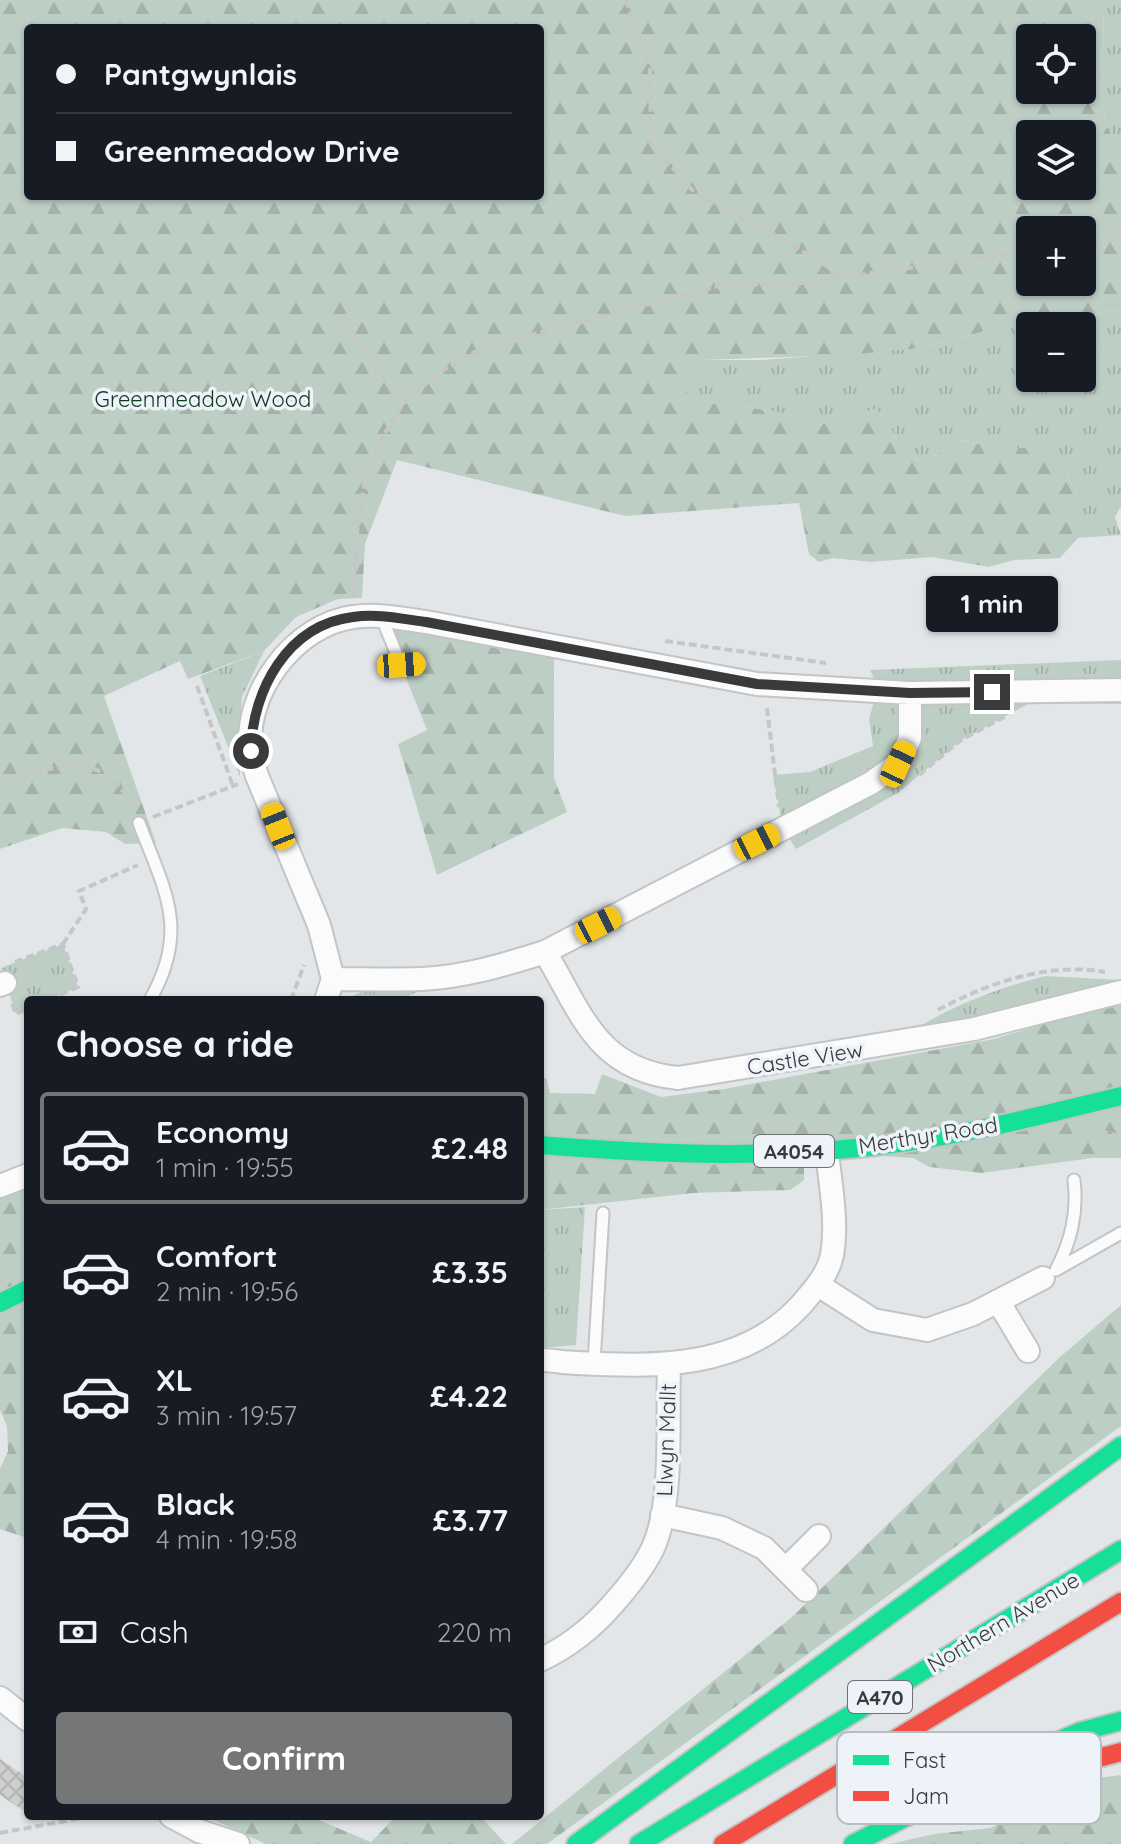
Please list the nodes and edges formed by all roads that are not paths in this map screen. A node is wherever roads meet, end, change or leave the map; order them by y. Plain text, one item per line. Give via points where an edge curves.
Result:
1 (381, 616) junction
2 (421, 664) dead end
3 (1121, 690) edge
4 (910, 693) junction
5 (139, 823) road end
6 (545, 952) junction
7 (1116, 982) edge
8 (330, 990) edge
9 (152, 996) edge
10 (1121, 1096) edge
11 (544, 1145) edge
12 (827, 1151) junction
13 (24, 1177) edge
14 (1074, 1180) dead end
15 (0, 1186) edge
16 (603, 1213) dead end
17 (1121, 1233) edge
18 (1050, 1274) junction
19 (818, 1285) junction
20 (24, 1291) edge
21 (998, 1301) junction
22 (0, 1303) edge
23 (1028, 1351) dead end
24 (544, 1360) edge
25 (594, 1363) junction
26 (669, 1364) junction
27 (1121, 1446) edge
28 (662, 1515) junction
29 (819, 1536) dead end
30 (1121, 1550) edge
31 (786, 1569) junction
32 (806, 1590) dead end
33 (1121, 1602) edge
34 (544, 1658) edge
35 (0, 1698) edge
36 (24, 1717) edge
37 (1121, 1721) edge
38 (907, 1732) edge
39 (1080, 1732) edge
40 (1121, 1752) edge
41 (1101, 1757) edge
42 (837, 1775) edge
43 (175, 1820) edge
44 (895, 1824) edge
45 (195, 1838) edge
46 (238, 1844) edge
47 (576, 1844) edge
48 (639, 1844) edge
49 (723, 1844) edge
50 (853, 1844) edge

1 - 2 lane via 401,665
1 - 4 street via 764,685
1 - 8 street via 353,616 309,632 277,662 251,730 257,776 319,925
3 - 4 street
4 - 6 street via 910,738 898,764 871,783
5 - 9 lane via 172,914 162,980
6 - 7 street, Castle View via 599,1042 619,1060 652,1076 678,1078 974,1029
6 - 8 street via 463,974
10 - 12 main road, Merthyr Road / A4054 via 954,1135
11 - 12 main road, Merthyr Road / A4054 via 632,1152
12 - 19 street via 832,1257
13 - 15 street
14 - 18 lane via 1075,1217 1067,1249
16 - 25 lane
17 - 18 lane
18 - 21 street
19 - 21 street via 873,1320 927,1330
19 - 26 street via 792,1315 758,1341 723,1355
20 - 22 main road
21 - 23 street
24 - 25 street
25 - 26 street
26 - 28 street, Llwyn Mallt
27 - 47 main road
28 - 31 street, Llwyn Mallt via 722,1528 764,1548
28 - 34 street, Llwyn Mallt via 653,1548 630,1585 598,1621
29 - 31 street
30 - 48 main road, Northern Avenue / A470
31 - 32 street, Llwyn Mallt
33 - 38 main road, Northern Avenue / A470
35 - 36 street
37 - 39 main road
40 - 41 main road
42 - 49 main road, Northern Avenue / A470
43 - 45 street
44 - 50 main road
45 - 46 street

